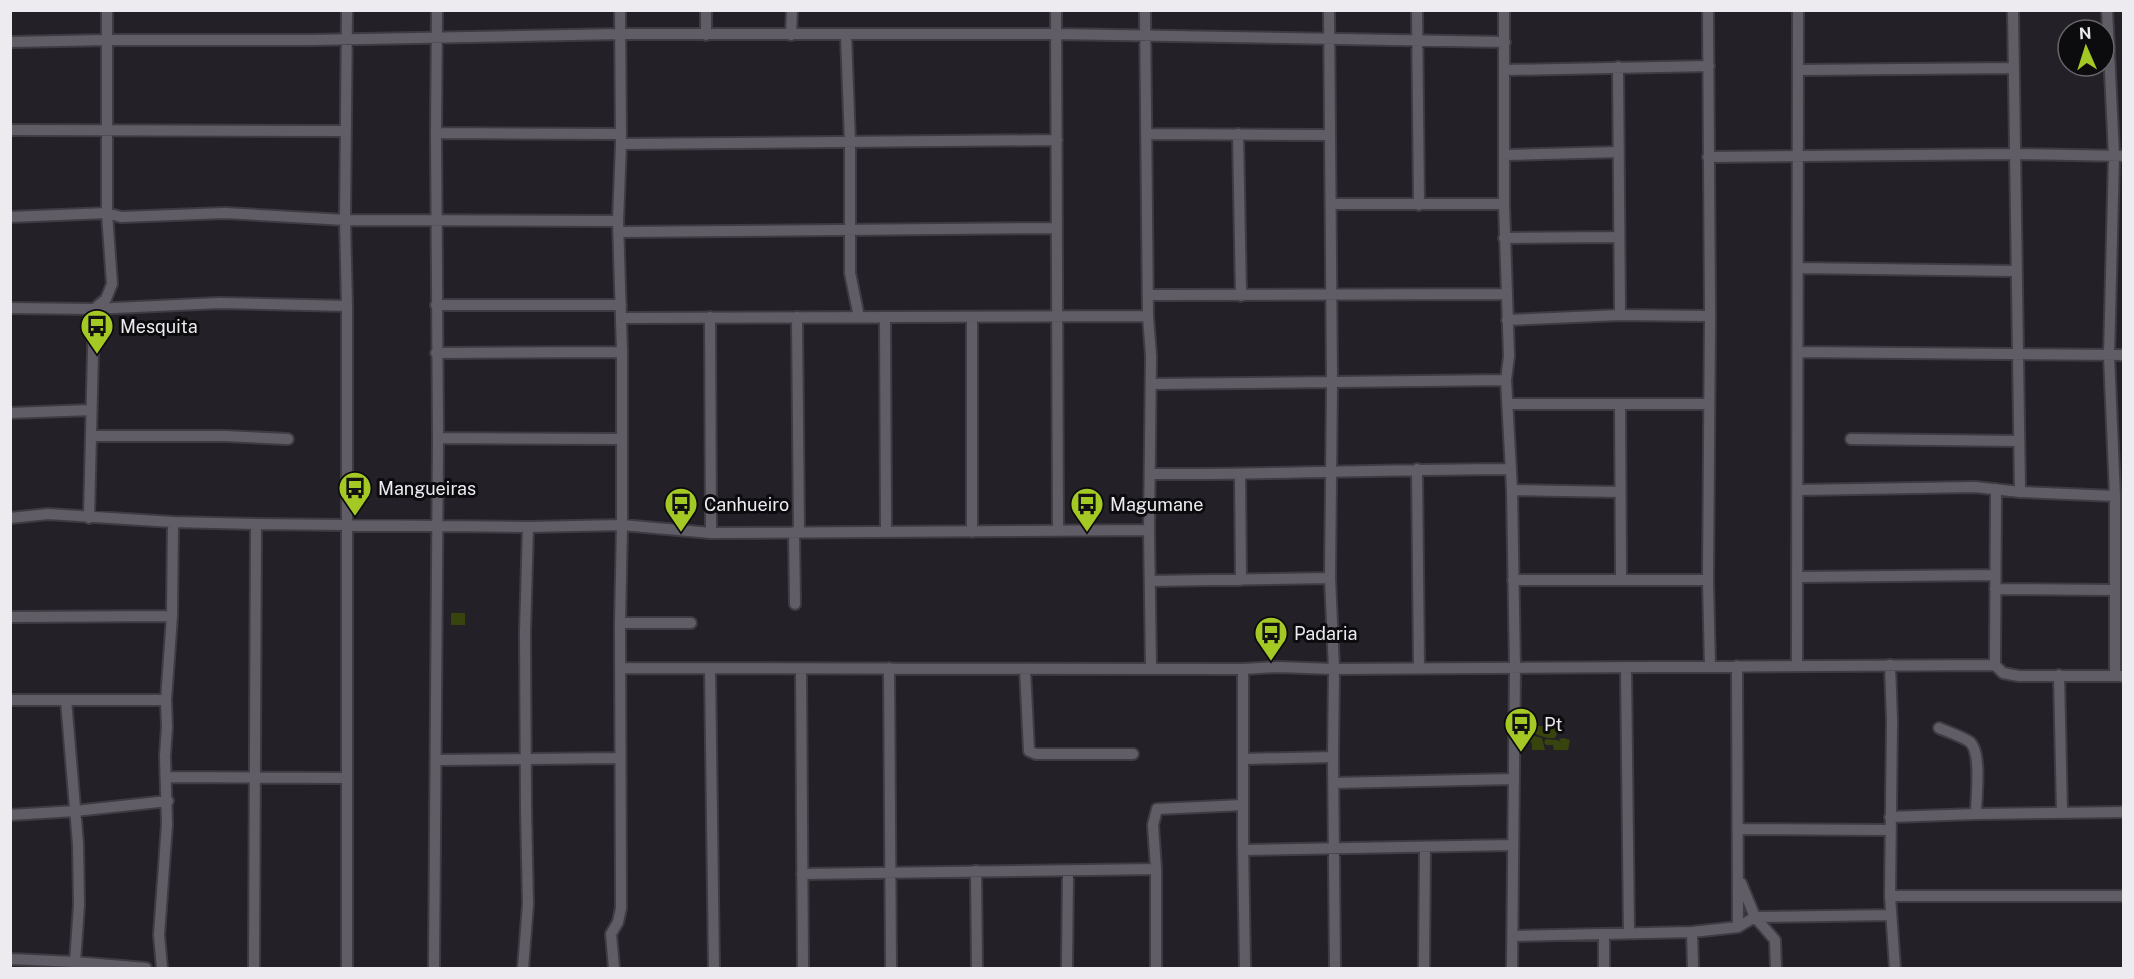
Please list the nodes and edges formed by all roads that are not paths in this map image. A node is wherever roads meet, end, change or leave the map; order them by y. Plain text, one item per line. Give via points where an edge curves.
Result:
1 (107, 10) edge
2 (347, 10) edge
3 (437, 10) edge
4 (620, 10) edge
5 (706, 10) edge
6 (792, 10) edge
7 (1056, 10) edge
8 (1145, 10) edge
9 (1329, 10) edge
10 (1417, 10) edge
11 (1504, 10) edge
12 (1708, 10) edge
13 (1798, 10) edge
14 (2013, 10) edge
15 (2107, 10) edge
16 (621, 34) junction
17 (1057, 34) junction
18 (706, 35) junction
19 (791, 35) junction
20 (846, 35) junction
21 (1146, 37) junction
22 (436, 38) junction
23 (1330, 38) junction
24 (346, 39) junction
25 (107, 40) junction
26 (1418, 41) junction
27 (10, 42) edge
28 (1504, 42) junction
29 (1709, 66) junction
30 (1618, 67) junction
31 (2013, 68) junction
32 (1505, 70) junction
33 (1798, 70) junction
34 (10, 130) edge
35 (108, 130) junction
36 (345, 131) junction
37 (436, 134) junction
38 (1146, 134) junction
39 (1238, 134) junction
40 (1330, 135) junction
41 (621, 139) junction
42 (1057, 141) junction
43 (850, 142) junction
44 (1619, 152) junction
45 (2014, 154) junction
46 (1505, 155) junction
47 (2119, 155) edge
48 (1799, 156) junction
49 (1708, 157) junction
50 (1332, 204) junction
51 (1504, 204) junction
52 (1419, 205) junction
53 (108, 213) junction
54 (10, 217) edge
55 (345, 220) junction
56 (435, 222) junction
57 (619, 227) junction
58 (1056, 228) junction
59 (850, 230) junction
60 (1618, 237) junction
61 (1504, 238) junction
62 (1799, 268) junction
63 (2016, 271) junction
64 (1507, 294) junction
65 (1148, 295) junction
66 (1331, 295) junction
67 (1241, 296) junction
68 (436, 305) junction
69 (621, 305) junction
70 (347, 306) junction
71 (10, 308) edge
72 (94, 309) junction
73 (1620, 315) junction
74 (972, 316) junction
75 (1058, 316) junction
76 (1148, 316) junction
77 (1710, 316) junction
78 (710, 317) junction
79 (797, 317) junction
80 (859, 317) junction
81 (885, 317) junction
82 (621, 318) junction
83 (1507, 320) junction
84 (622, 352) junction
85 (1798, 352) junction
86 (436, 353) junction
87 (2017, 353) junction
88 (2124, 355) edge
89 (2109, 356) junction
90 (1506, 380) junction
91 (1332, 383) junction
92 (1151, 384) junction
93 (1509, 404) junction
94 (1620, 404) junction
95 (1709, 404) junction
96 (91, 410) junction
97 (10, 413) edge
98 (92, 436) junction
99 (438, 438) junction
100 (288, 439) dead end
101 (621, 439) junction
102 (1851, 439) dead end
103 (2019, 441) junction
104 (1417, 469) junction
105 (1510, 469) junction
106 (1331, 472) junction
107 (1150, 474) junction
108 (1240, 475) junction
109 (1996, 489) junction
110 (1512, 490) junction
111 (1798, 490) junction
112 (1620, 492) junction
113 (2020, 492) junction
114 (2115, 496) junction
115 (10, 518) edge
116 (89, 518) junction
117 (173, 522) junction
118 (256, 524) junction
119 (346, 524) junction
120 (622, 525) junction
121 (438, 527) junction
122 (528, 527) junction
123 (1058, 529) junction
124 (1149, 530) junction
125 (796, 532) junction
126 (886, 532) junction
127 (972, 532) junction
128 (711, 533) junction
129 (1995, 574) junction
130 (1797, 577) junction
131 (1330, 578) junction
132 (1241, 580) junction
133 (1513, 580) junction
134 (1621, 580) junction
135 (1707, 580) junction
136 (1150, 582) junction
137 (1995, 589) junction
138 (2115, 590) junction
139 (795, 604) dead end
140 (172, 616) junction
141 (10, 617) edge
142 (620, 623) junction
143 (691, 623) dead end
144 (1797, 665) junction
145 (1890, 665) junction
146 (1995, 665) junction
147 (1710, 666) junction
148 (1737, 666) junction
149 (1419, 667) junction
150 (1626, 667) junction
151 (621, 668) junction
152 (889, 668) junction
153 (1515, 668) junction
154 (711, 669) junction
155 (1025, 669) junction
156 (1150, 669) junction
157 (1243, 669) junction
158 (1334, 669) junction
159 (801, 670) junction
160 (2059, 675) junction
161 (2119, 675) edge
162 (10, 700) edge
163 (66, 700) junction
164 (166, 700) junction
165 (1939, 728) dead end
166 (1133, 754) dead end
167 (1333, 757) junction
168 (620, 758) junction
169 (1244, 759) junction
170 (436, 760) junction
171 (525, 760) junction
172 (165, 777) junction
173 (255, 778) junction
174 (347, 778) junction
175 (1514, 779) junction
176 (1333, 783) junction
177 (168, 801) junction
178 (1243, 805) junction
179 (75, 811) junction
180 (2124, 812) edge
181 (2062, 813) junction
182 (1976, 814) junction
183 (10, 815) edge
184 (1890, 817) junction
185 (1738, 829) junction
186 (1890, 830) junction
187 (1513, 845) junction
188 (1425, 847) junction
189 (1334, 849) junction
190 (1243, 850) junction
191 (1156, 869) junction
192 (976, 871) junction
193 (1068, 872) junction
194 (802, 874) junction
195 (892, 874) junction
196 (1738, 877) junction
197 (1890, 896) junction
198 (2124, 896) edge
199 (1891, 915) junction
200 (1755, 917) junction
201 (1738, 927) junction
202 (1692, 932) junction
203 (1629, 933) junction
204 (1604, 934) junction
205 (1513, 936) junction
206 (10, 959) edge
207 (75, 962) junction
208 (146, 969) edge
209 (162, 969) edge
210 (254, 969) edge
211 (347, 969) edge
212 (434, 969) edge
213 (523, 969) edge
214 (614, 969) edge
215 (714, 969) edge
216 (803, 969) edge
217 (891, 969) edge
218 (977, 969) edge
219 (1067, 969) edge
220 (1156, 969) edge
221 (1245, 969) edge
222 (1335, 969) edge
223 (1424, 969) edge
224 (1512, 969) edge
225 (1604, 969) edge
226 (1692, 969) edge
227 (1776, 969) edge
228 (1895, 969) edge

1 - 25 street
2 - 24 street
3 - 22 street
4 - 16 street
5 - 18 street
6 - 19 street
7 - 17 street
8 - 21 street
9 - 23 street
10 - 26 street
11 - 28 street
12 - 29 street
13 - 33 street
14 - 31 street
15 - 47 street
16 - 18 street
16 - 22 street
16 - 41 street
17 - 20 street
17 - 21 street
17 - 42 street
18 - 19 street
19 - 20 street
20 - 43 street
21 - 23 street
21 - 38 street
22 - 24 street
22 - 37 street
23 - 26 street
23 - 40 street
24 - 25 street
24 - 36 street
25 - 27 street
25 - 35 street
26 - 28 street
26 - 52 street
28 - 32 street
29 - 30 street
29 - 49 street
30 - 32 street
30 - 44 street
31 - 33 street
31 - 45 street
32 - 46 street
33 - 48 street
34 - 35 street
35 - 36 street
35 - 53 street
36 - 55 street
37 - 41 street
37 - 56 street
38 - 39 street
38 - 65 street
39 - 40 street
39 - 67 street
40 - 50 street
41 - 43 street
41 - 57 street
42 - 43 street
42 - 58 street
43 - 59 street
44 - 46 street
44 - 60 street
45 - 47 street
45 - 48 street
45 - 63 street
46 - 51 street
47 - 89 street
48 - 49 street
48 - 62 street
49 - 77 street
50 - 52 street
50 - 66 street
51 - 52 street
51 - 61 street
53 - 54 street
53 - 55 street via 121,217 225,213
53 - 72 street via 112,284 106,299
55 - 56 street
55 - 70 street
56 - 57 street
56 - 68 street
57 - 59 street
57 - 69 street
58 - 59 street
58 - 75 street
59 - 80 street via 850,273
60 - 61 street
60 - 73 street
61 - 64 street
62 - 63 street
62 - 85 street
63 - 87 street
64 - 66 street
64 - 83 street
65 - 67 street
65 - 76 street
66 - 67 street
66 - 91 street
68 - 69 street
68 - 86 street
69 - 82 street
70 - 72 street via 219,303
70 - 119 street
71 - 72 street
72 - 96 street
73 - 77 street
73 - 83 street
74 - 75 street
74 - 81 street
74 - 127 street
75 - 76 street
75 - 123 street
76 - 92 street
77 - 95 street
78 - 79 street
78 - 82 street
78 - 128 street
79 - 80 street
79 - 125 street
80 - 81 street
81 - 126 street
82 - 84 street
83 - 90 street
84 - 86 street
84 - 101 street
85 - 87 street
85 - 111 street
86 - 99 street
87 - 89 street
87 - 103 street
88 - 89 street
89 - 114 street
90 - 91 street
90 - 93 street
91 - 92 street
91 - 106 street
92 - 107 street
93 - 94 street
93 - 105 street
94 - 95 street
94 - 112 street
95 - 135 street
96 - 97 street
96 - 98 street
98 - 100 street
98 - 116 street
99 - 101 street
99 - 121 street
101 - 120 street
102 - 103 street
103 - 113 street
104 - 105 street
104 - 106 street
104 - 149 street
105 - 110 street
106 - 108 street
106 - 131 street
107 - 108 street
107 - 124 street
108 - 132 street
109 - 111 street
109 - 113 street
109 - 129 street
110 - 112 street
110 - 133 street
111 - 130 street
112 - 134 street
113 - 114 street
114 - 138 street
115 - 116 street via 48,514
116 - 117 street
117 - 118 street
117 - 140 street
118 - 119 street
118 - 173 street
119 - 121 street
119 - 174 street
120 - 122 street
120 - 128 street
120 - 142 street
121 - 122 street
121 - 170 street
122 - 171 street
123 - 124 street
123 - 127 street
124 - 136 street
125 - 126 street
125 - 128 street
125 - 139 street
126 - 127 street
129 - 130 street
129 - 137 street
130 - 144 street
131 - 132 street
131 - 158 street
132 - 136 street
133 - 134 street
133 - 153 street
134 - 135 street
135 - 147 street
136 - 156 street
137 - 138 street
137 - 146 street
138 - 161 street
140 - 141 street
140 - 164 street
142 - 143 street
142 - 151 street
144 - 145 street
144 - 148 street
145 - 146 street
145 - 184 street
146 - 160 street via 2003,673 2019,676
147 - 148 street
147 - 150 street
148 - 185 street
149 - 153 street
149 - 158 street
150 - 153 street
150 - 203 street
151 - 154 street
151 - 168 street
152 - 155 street
152 - 159 street
152 - 195 street
153 - 175 street
154 - 159 street
154 - 215 street
155 - 156 street
155 - 166 street via 1029,751
156 - 157 street
157 - 158 street
157 - 169 street
158 - 167 street
159 - 194 street
160 - 161 street
160 - 181 street
162 - 163 street
163 - 164 street
163 - 179 street
164 - 172 street
165 - 182 street via 1975,748
167 - 169 street
167 - 176 street
168 - 171 street
168 - 214 street via 621,908 611,934
169 - 178 street
170 - 171 street
170 - 212 street
171 - 213 street via 528,904
172 - 173 street
172 - 177 street
173 - 174 street
173 - 210 street
174 - 211 street
175 - 176 street
175 - 187 street
176 - 189 street
177 - 179 street
177 - 209 street via 159,935
178 - 190 street
178 - 191 street via 1157,809 1153,825
179 - 183 street
179 - 207 street via 79,905
180 - 181 street
181 - 182 street
182 - 184 street
184 - 186 street
185 - 186 street
185 - 196 street
186 - 197 street
187 - 188 street
187 - 205 street
188 - 189 street
188 - 223 street
189 - 190 street
189 - 222 street
190 - 221 street
191 - 193 street
191 - 220 street
192 - 193 street
192 - 195 street
192 - 218 street
193 - 219 street
194 - 195 street
194 - 216 street
195 - 217 street
196 - 200 street
196 - 201 street
197 - 198 street
197 - 199 street
199 - 200 street
199 - 228 street
200 - 201 street
200 - 227 street via 1775,940
201 - 202 street
202 - 203 street
202 - 226 street
203 - 204 street
204 - 205 street
204 - 225 street
205 - 224 street
206 - 207 street
207 - 208 street

